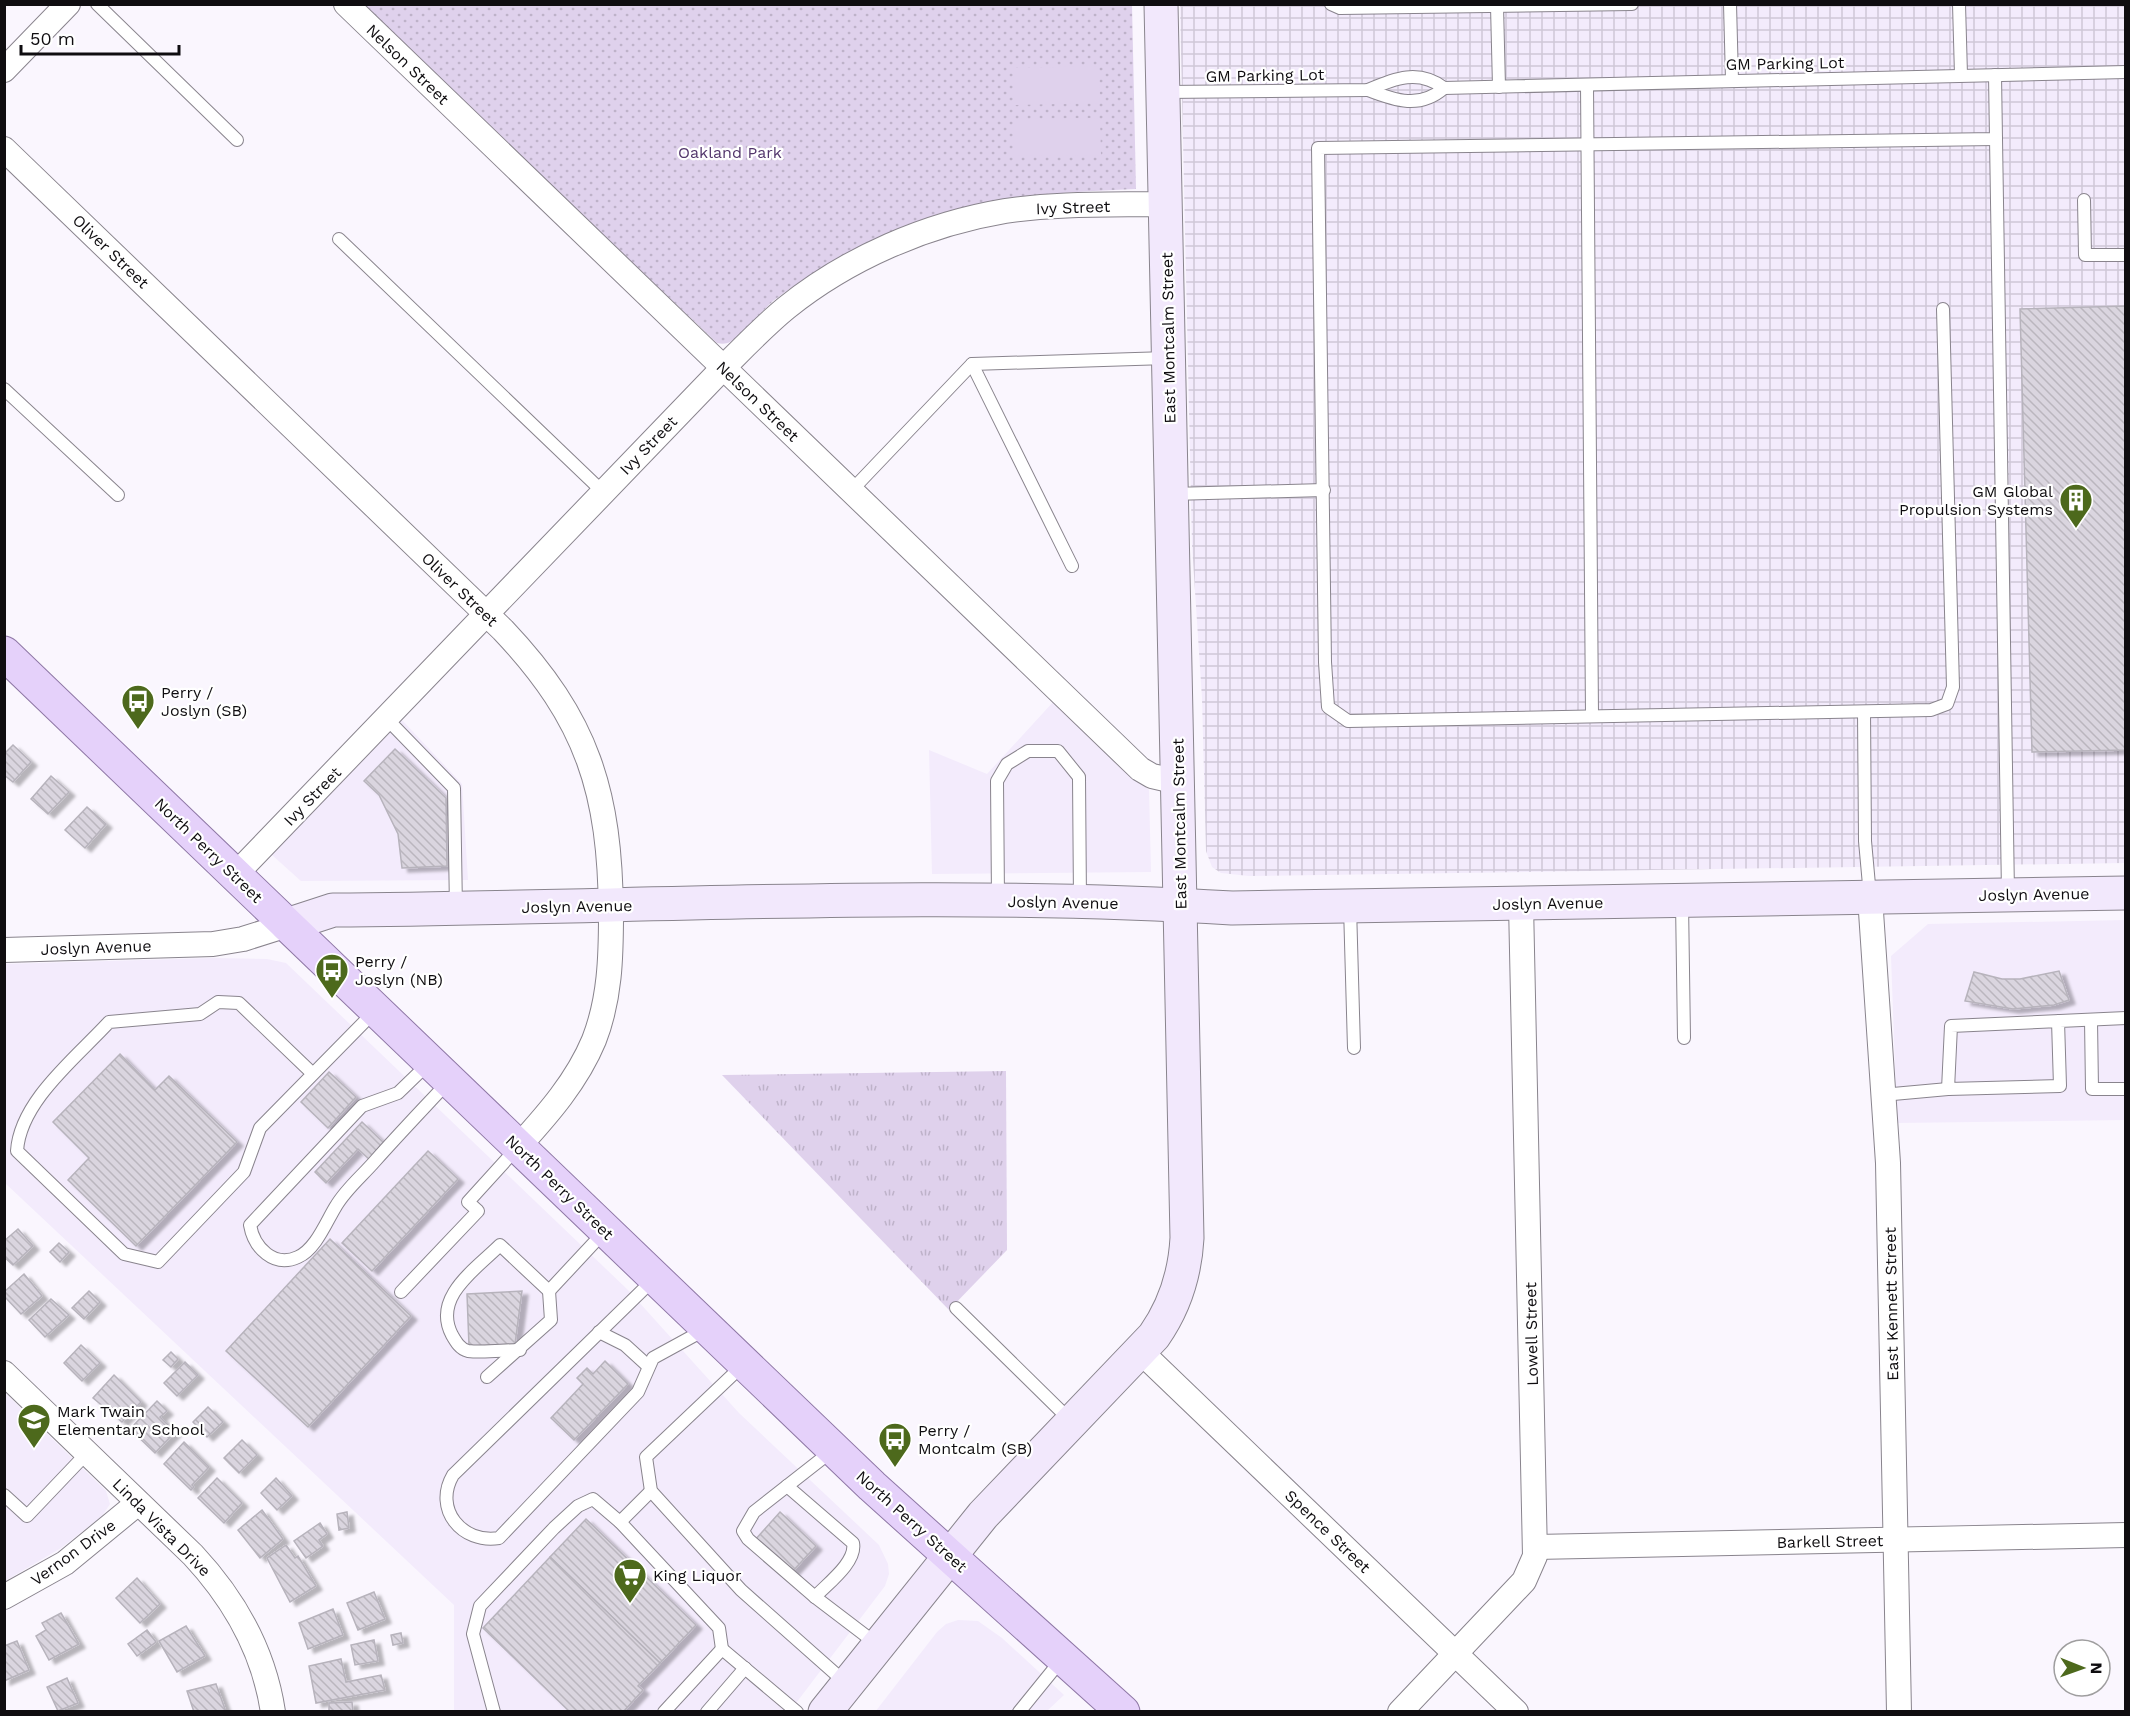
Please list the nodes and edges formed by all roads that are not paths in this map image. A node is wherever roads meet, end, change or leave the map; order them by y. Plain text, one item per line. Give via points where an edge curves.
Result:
1 (68, 4) edge
2 (97, 4) edge
3 (346, 4) edge
4 (1161, 4) edge
5 (1331, 4) edge
6 (1632, 4) edge
7 (1730, 4) edge
8 (1959, 4) edge
9 (1497, 6) junction
10 (4, 70) edge
11 (2126, 72) edge
12 (1961, 75) junction
13 (1995, 75) junction
14 (1732, 80) junction
15 (1587, 85) junction
16 (1499, 87) junction
17 (1444, 88) junction
18 (1368, 90) junction
19 (1162, 92) junction
20 (1996, 139) junction
21 (237, 140) dead end
22 (1588, 146) junction
23 (4, 149) edge
24 (2084, 200) dead end
25 (1165, 204) junction
26 (339, 239) dead end
27 (2126, 255) edge
28 (1943, 309) dead end
29 (1168, 358) junction
30 (972, 364) junction
31 (723, 368) junction
32 (4, 389) edge
33 (1324, 490) junction
34 (851, 491) junction
35 (603, 492) junction
36 (1172, 494) junction
37 (118, 495) dead end
38 (1072, 566) dead end
39 (486, 614) junction
40 (4, 653) edge
41 (1864, 712) junction
42 (1592, 715) junction
43 (386, 718) junction
44 (1178, 782) junction
45 (236, 875) junction
46 (2126, 892) edge
47 (2008, 894) junction
48 (1870, 897) junction
49 (998, 901) junction
50 (1682, 901) junction
51 (1080, 903) junction
52 (1521, 904) junction
53 (1180, 905) junction
54 (611, 906) junction
55 (1350, 906) junction
56 (456, 909) junction
57 (287, 925) junction
58 (4, 950) edge
59 (375, 1010) junction
60 (2126, 1018) edge
61 (2091, 1020) junction
62 (2058, 1021) junction
63 (1684, 1038) dead end
64 (1354, 1048) dead end
65 (439, 1071) junction
66 (314, 1074) junction
67 (1948, 1089) junction
68 (2126, 1089) edge
69 (1882, 1095) junction
70 (518, 1147) junction
71 (605, 1231) junction
72 (655, 1278) junction
73 (549, 1291) junction
74 (401, 1292) dead end
75 (956, 1308) dead end
76 (707, 1329) junction
77 (599, 1332) junction
78 (520, 1350) junction
79 (1140, 1351) junction
80 (744, 1364) junction
81 (648, 1366) junction
82 (4, 1373) edge
83 (487, 1377) dead end
84 (1072, 1422) junction
85 (834, 1450) junction
86 (87, 1453) junction
87 (787, 1486) junction
88 (651, 1491) junction
89 (4, 1495) edge
90 (138, 1503) junction
91 (620, 1522) junction
92 (2126, 1535) edge
93 (1896, 1540) junction
94 (1535, 1546) junction
95 (950, 1555) junction
96 (4, 1597) edge
97 (815, 1597) junction
98 (878, 1645) junction
99 (722, 1649) junction
100 (1455, 1653) junction
101 (1063, 1658) junction
102 (746, 1668) junction
103 (847, 1684) junction
104 (273, 1712) edge
105 (494, 1712) edge
106 (664, 1712) edge
107 (707, 1712) edge
108 (796, 1712) edge
109 (825, 1712) edge
110 (1019, 1712) edge
111 (1123, 1712) edge
112 (1400, 1712) edge
113 (1516, 1712) edge
114 (1899, 1712) edge

1 - 10 street
2 - 21 lane
3 - 31 street, Nelson Street
4 - 19 main road, East Montcalm Street
5 - 9 lane via 1340,8
6 - 9 lane
7 - 14 lane
8 - 12 lane
9 - 16 lane
11 - 13 lane, GM Parking Lot
12 - 13 lane, GM Parking Lot
12 - 14 lane, GM Parking Lot
13 - 20 lane
14 - 15 lane, GM Parking Lot
15 - 16 lane, GM Parking Lot
15 - 22 lane
16 - 17 lane, GM Parking Lot
17 - 18 lane, GM Parking Lot via 1431,78 1394,78
17 - 18 lane, GM Parking Lot via 1431,100 1394,101
18 - 19 lane, GM Parking Lot
19 - 25 main road, East Montcalm Street
20 - 22 lane
20 - 47 lane
22 - 33 lane via 1317,148
22 - 42 lane
23 - 39 street, Oliver Street
24 - 27 lane via 2085,255
25 - 29 main road, East Montcalm Street
25 - 31 street, Ivy Street via 1020,209 924,232 866,257 814,287
26 - 35 lane
28 - 41 lane via 1953,687 1947,704 1931,710
29 - 30 lane
29 - 36 main road, East Montcalm Street
30 - 34 lane
30 - 38 lane
31 - 34 street, Nelson Street
31 - 35 street, Ivy Street
32 - 37 lane
33 - 36 lane
33 - 42 lane via 1328,707 1348,721
34 - 44 street, Nelson Street via 1140,769
35 - 39 street, Ivy Street
36 - 44 main road, East Montcalm Street
39 - 43 street, Ivy Street
39 - 54 street, Oliver Street via 542,673 582,740 605,814
40 - 45 main road, North Perry Street
41 - 42 lane
41 - 48 lane via 1865,841
43 - 45 street, Ivy Street
43 - 56 lane via 454,788
44 - 53 main road, East Montcalm Street
45 - 57 main road, North Perry Street
46 - 47 main road, Joslyn Avenue
47 - 48 main road, Joslyn Avenue
48 - 50 main road, Joslyn Avenue
48 - 69 street, East Kennett Street
49 - 51 main road, Joslyn Avenue
49 - 51 lane via 997,781 1007,764 1028,752 1058,752 1079,777
49 - 54 main road, Joslyn Avenue
50 - 52 main road, Joslyn Avenue
50 - 63 lane
51 - 53 main road, Joslyn Avenue
52 - 55 main road, Joslyn Avenue
52 - 94 street, Lowell Street
53 - 55 main road, Joslyn Avenue
53 - 79 main road, East Montcalm Street via 1186,1254 1174,1303
54 - 56 main road, Joslyn Avenue
54 - 70 street, Oliver Street via 608,983 594,1040 567,1089
55 - 64 lane
56 - 57 main road, Joslyn Avenue via 333,910
57 - 58 street, Joslyn Avenue via 213,944
57 - 59 main road, North Perry Street
59 - 65 main road, North Perry Street
59 - 66 lane
60 - 61 lane
61 - 62 lane
61 - 68 lane via 2092,1089
62 - 67 lane via 1951,1026
62 - 67 lane via 2060,1086
65 - 65 lane via 398,1093 362,1106 250,1225 260,1249 271,1258 300,1257
65 - 70 main road, North Perry Street
66 - 66 lane via 260,1128 244,1172 158,1262 124,1254 17,1151 18,1136 34,1102 110,1022 201,1014 218,1002 240,1003
67 - 69 lane
69 - 93 street, East Kennett Street via 1888,1163
70 - 71 main road, North Perry Street
70 - 74 lane via 468,1202 477,1211
71 - 72 main road, North Perry Street
71 - 73 lane
72 - 76 main road, North Perry Street
72 - 77 lane
73 - 78 lane via 551,1320
73 - 78 lane via 500,1245 450,1296 445,1309 447,1325 457,1344 466,1351
75 - 84 lane
76 - 80 main road, North Perry Street
76 - 81 lane via 662,1351
77 - 81 lane via 625,1345
77 - 81 lane via 453,1475 446,1487 445,1503 450,1517 473,1536 487,1540 499,1538 509,1530 638,1392
78 - 83 lane
79 - 84 main road, East Montcalm Street
79 - 100 street, Spence Street
80 - 85 main road, North Perry Street
80 - 88 lane via 646,1457
82 - 86 street, Linda Vista Drive
84 - 95 main road, East Montcalm Street
85 - 87 lane
85 - 95 main road, North Perry Street
86 - 89 lane via 27,1516
86 - 90 street, Linda Vista Drive
87 - 97 lane via 853,1543 850,1558
87 - 97 lane via 754,1512 743,1531
88 - 91 lane
88 - 103 lane via 741,1590
90 - 96 street, Vernon Drive via 65,1563
90 - 104 street, Linda Vista Drive via 204,1567 234,1607 261,1662
91 - 99 lane via 718,1628
91 - 105 lane via 594,1499 578,1506 480,1606 473,1634
92 - 93 street, Barkell Street
93 - 94 street, Barkell Street
93 - 114 street, East Kennett Street
94 - 100 street, Lowell Street via 1532,1566 1524,1581
95 - 98 main road, East Montcalm Street
95 - 101 main road, North Perry Street
97 - 98 lane
98 - 103 main road, East Montcalm Street
99 - 102 lane
99 - 106 lane
100 - 112 street, Lowell Street
100 - 113 street, Spence Street
101 - 110 lane
101 - 111 main road, North Perry Street
102 - 107 lane
102 - 108 lane
103 - 109 main road, East Montcalm Street

